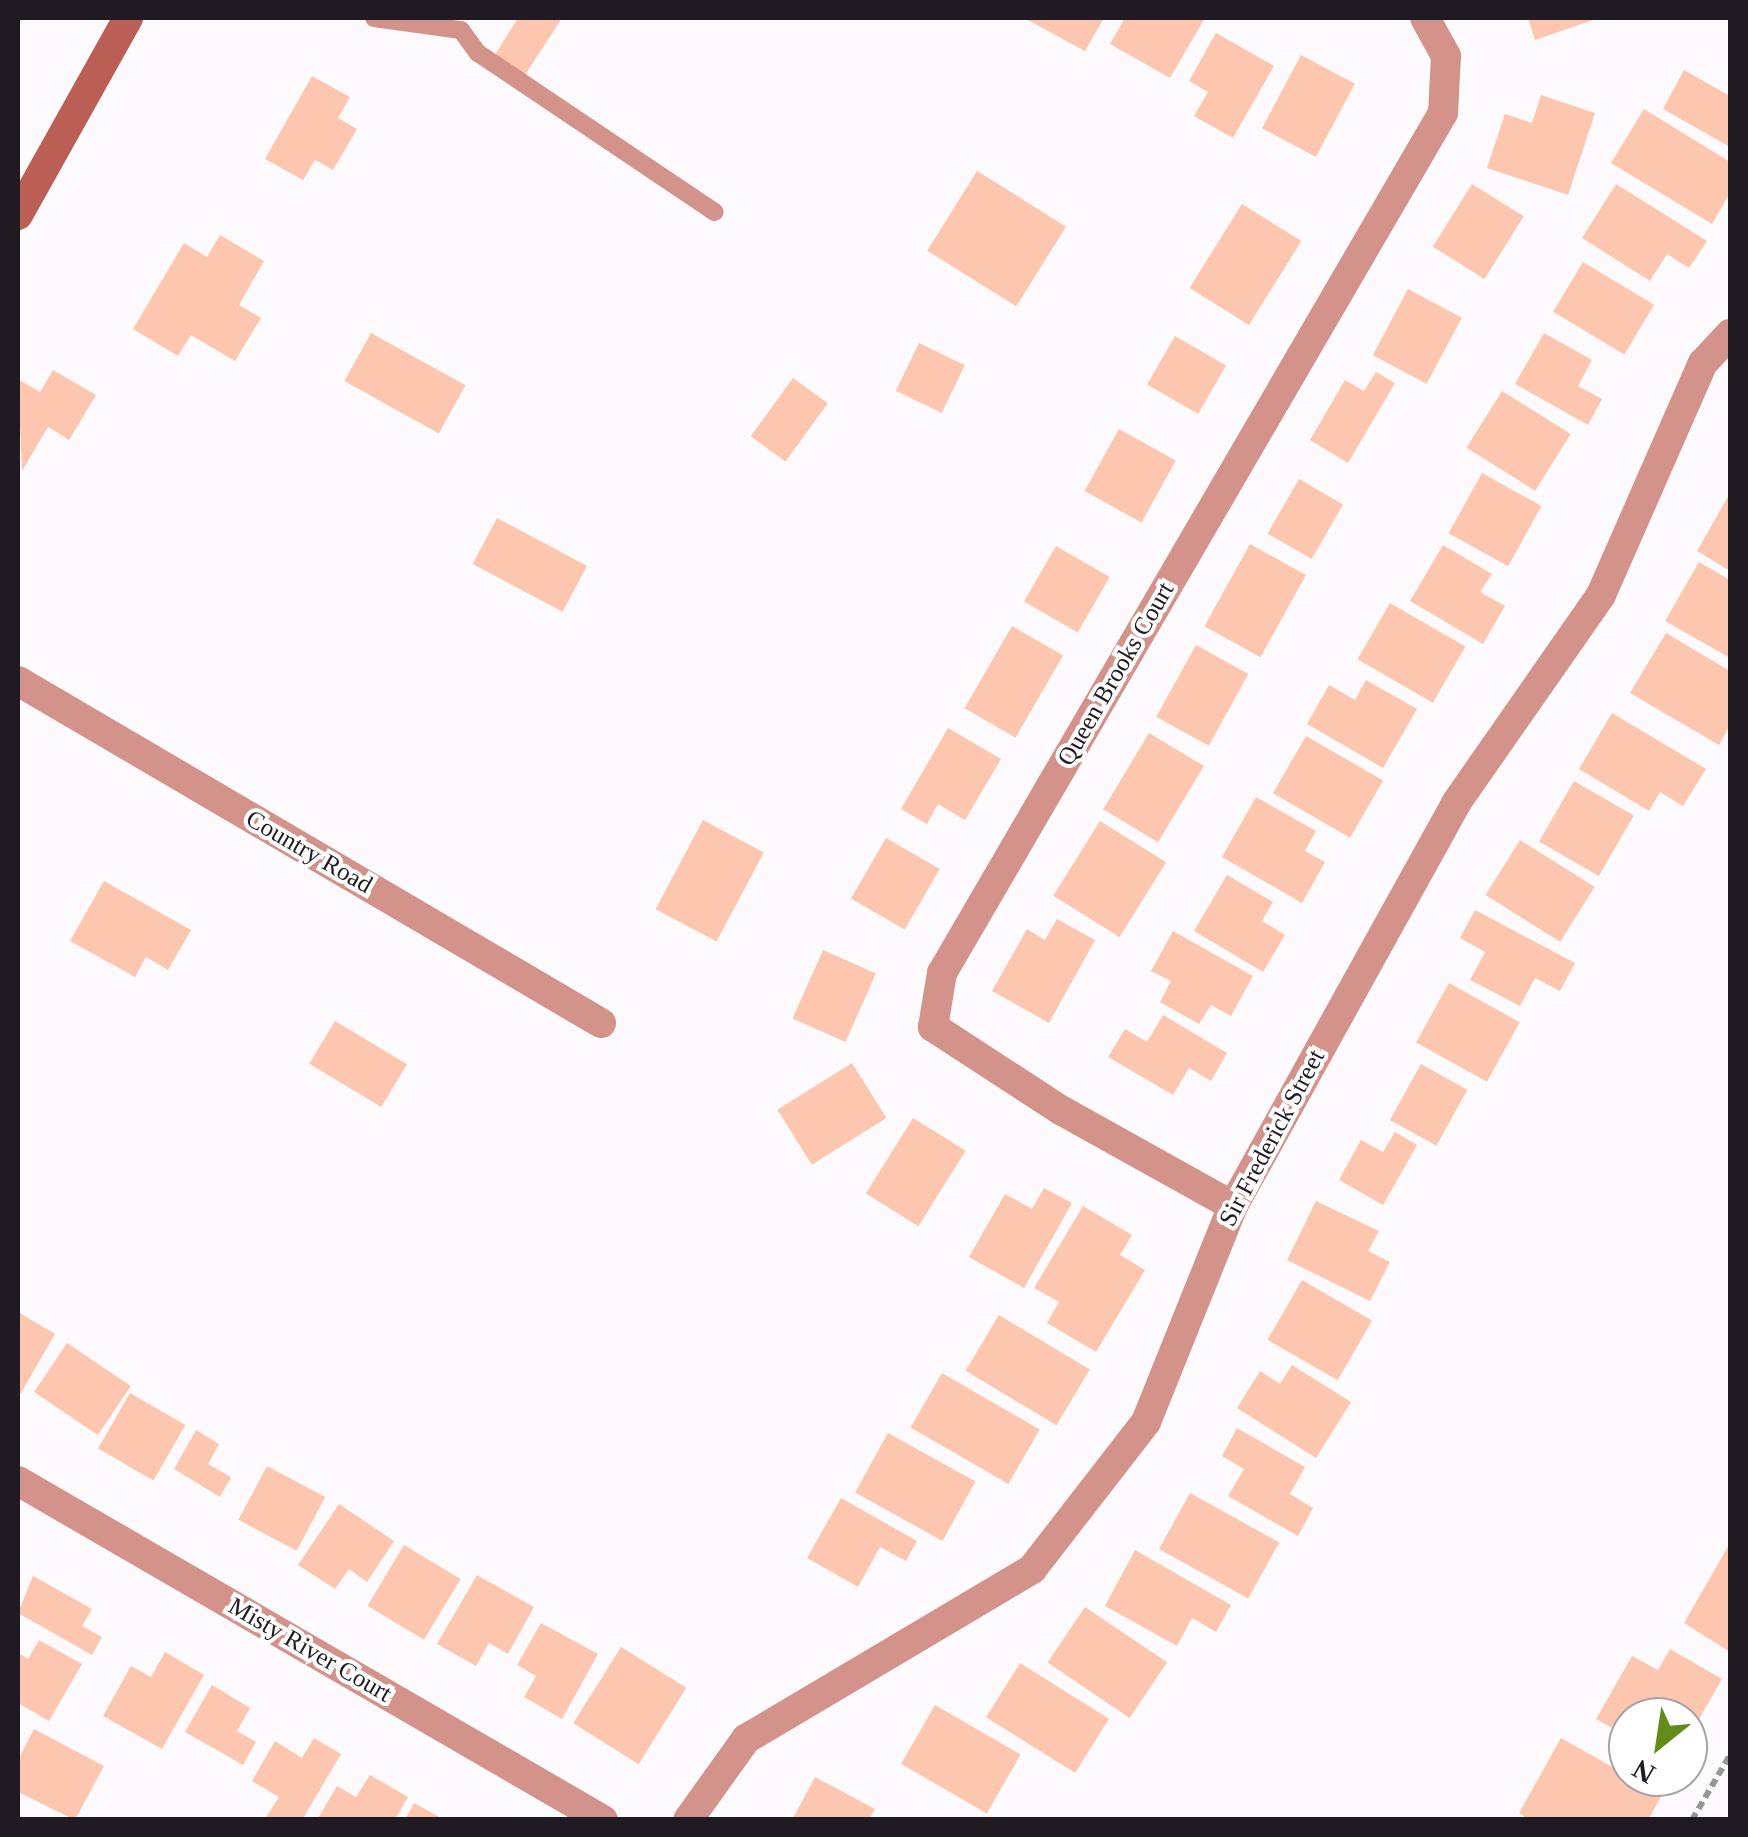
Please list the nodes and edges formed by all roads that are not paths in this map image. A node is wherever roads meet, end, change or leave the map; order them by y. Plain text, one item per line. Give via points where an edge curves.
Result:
1 (128, 18) edge
2 (374, 18) edge
3 (1425, 18) edge
4 (715, 212) dead end
5 (18, 215) edge
6 (1730, 334) edge
7 (18, 680) edge
8 (600, 1023) dead end
9 (1232, 1206) junction
10 (18, 1480) edge
11 (602, 1820) edge
12 (688, 1820) edge

1 - 5 street
2 - 4 lane via 461,30 478,53
3 - 9 street, Queen Brooks Court via 1446,56 1442,113 942,973 933,1027 974,1058
6 - 9 street, Sir Frederick Street via 1703,363 1601,596 1456,803
7 - 8 street, Country Road
9 - 12 street, Sir Frederick Street via 1146,1422 1032,1569 746,1739
10 - 11 street, Misty River Court

